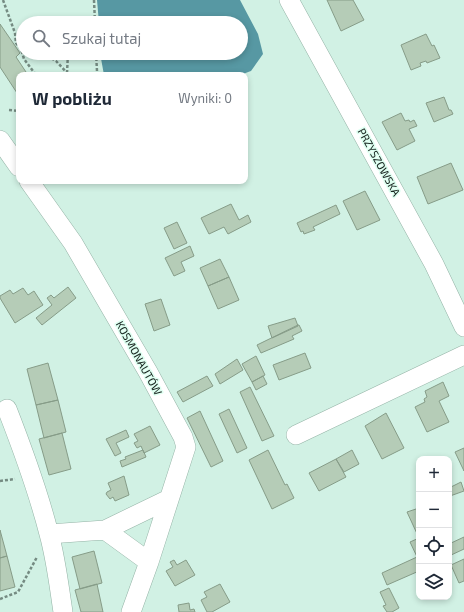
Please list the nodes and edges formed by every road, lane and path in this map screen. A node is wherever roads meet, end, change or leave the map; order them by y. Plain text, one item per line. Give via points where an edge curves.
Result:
1 (3, 0) edge
2 (94, 0) edge
3 (289, 0) edge
4 (95, 16) edge
5 (16, 43) edge
6 (25, 60) edge
7 (53, 60) edge
8 (68, 60) edge
9 (96, 60) edge
10 (34, 72) edge
11 (66, 72) edge
12 (68, 72) edge
13 (97, 72) edge
14 (9, 110) dead end
15 (16, 111) edge
16 (0, 140) edge
17 (16, 163) edge
18 (31, 184) edge
19 (464, 327) edge
20 (464, 355) edge
21 (7, 409) dead end
22 (296, 435) dead end
23 (23, 478) dead end
24 (0, 481) edge
25 (169, 498) junction
26 (105, 530) junction
27 (49, 534) junction
28 (39, 554) dead end
29 (151, 556) junction
30 (0, 599) edge
31 (63, 612) edge
32 (131, 612) edge

1 - 5 path
2 - 4 path
3 - 19 street, PRZYSZOWSKA via 434,264
6 - 10 path
7 - 11 path
8 - 12 path
9 - 13 path
14 - 15 path
16 - 17 street
18 - 25 street, KOSMONAUTÓW via 73,243 183,437 186,447
20 - 22 street
21 - 27 street via 29,468
23 - 24 path
25 - 26 street
25 - 29 street, KOSMONAUTÓW
26 - 27 street
26 - 29 street
27 - 31 street
28 - 30 path via 18,592
29 - 32 street, KOSMONAUTÓW

